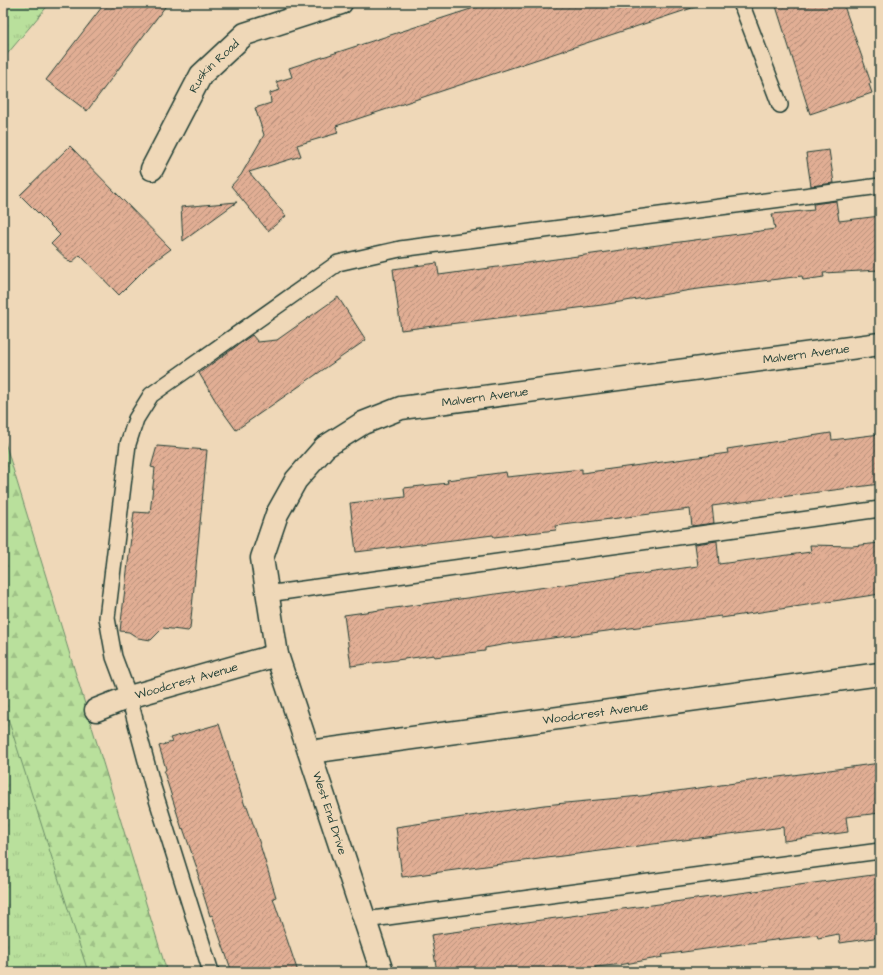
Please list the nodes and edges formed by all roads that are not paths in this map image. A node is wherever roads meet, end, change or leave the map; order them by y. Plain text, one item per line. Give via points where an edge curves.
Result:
1 (340, 3) edge
2 (741, 3) edge
3 (780, 105) dead end
4 (152, 169) dead end
5 (880, 186) edge
6 (880, 344) edge
7 (880, 509) edge
8 (268, 594) junction
9 (277, 655) junction
10 (880, 674) edge
11 (129, 698) junction
12 (96, 710) dead end
13 (310, 752) junction
14 (880, 852) edge
15 (365, 920) junction
16 (211, 972) edge
17 (382, 972) edge

1 - 4 street, Ruskin Road via 246,34 201,75
2 - 3 lane
5 - 11 lane via 400,249 338,264 295,293 151,395 136,419 128,444 107,618 114,657
6 - 8 street, Malvern Avenue via 401,408 363,423 325,447 296,480 277,514 262,558
7 - 8 lane
8 - 9 street, Malvern Avenue
9 - 11 street, Woodcrest Avenue
9 - 13 street, West End Drive
10 - 13 street, Woodcrest Avenue
11 - 12 street, Woodcrest Avenue
11 - 16 lane via 153,788
13 - 15 street, West End Drive
14 - 15 lane
15 - 17 street, West End Drive

